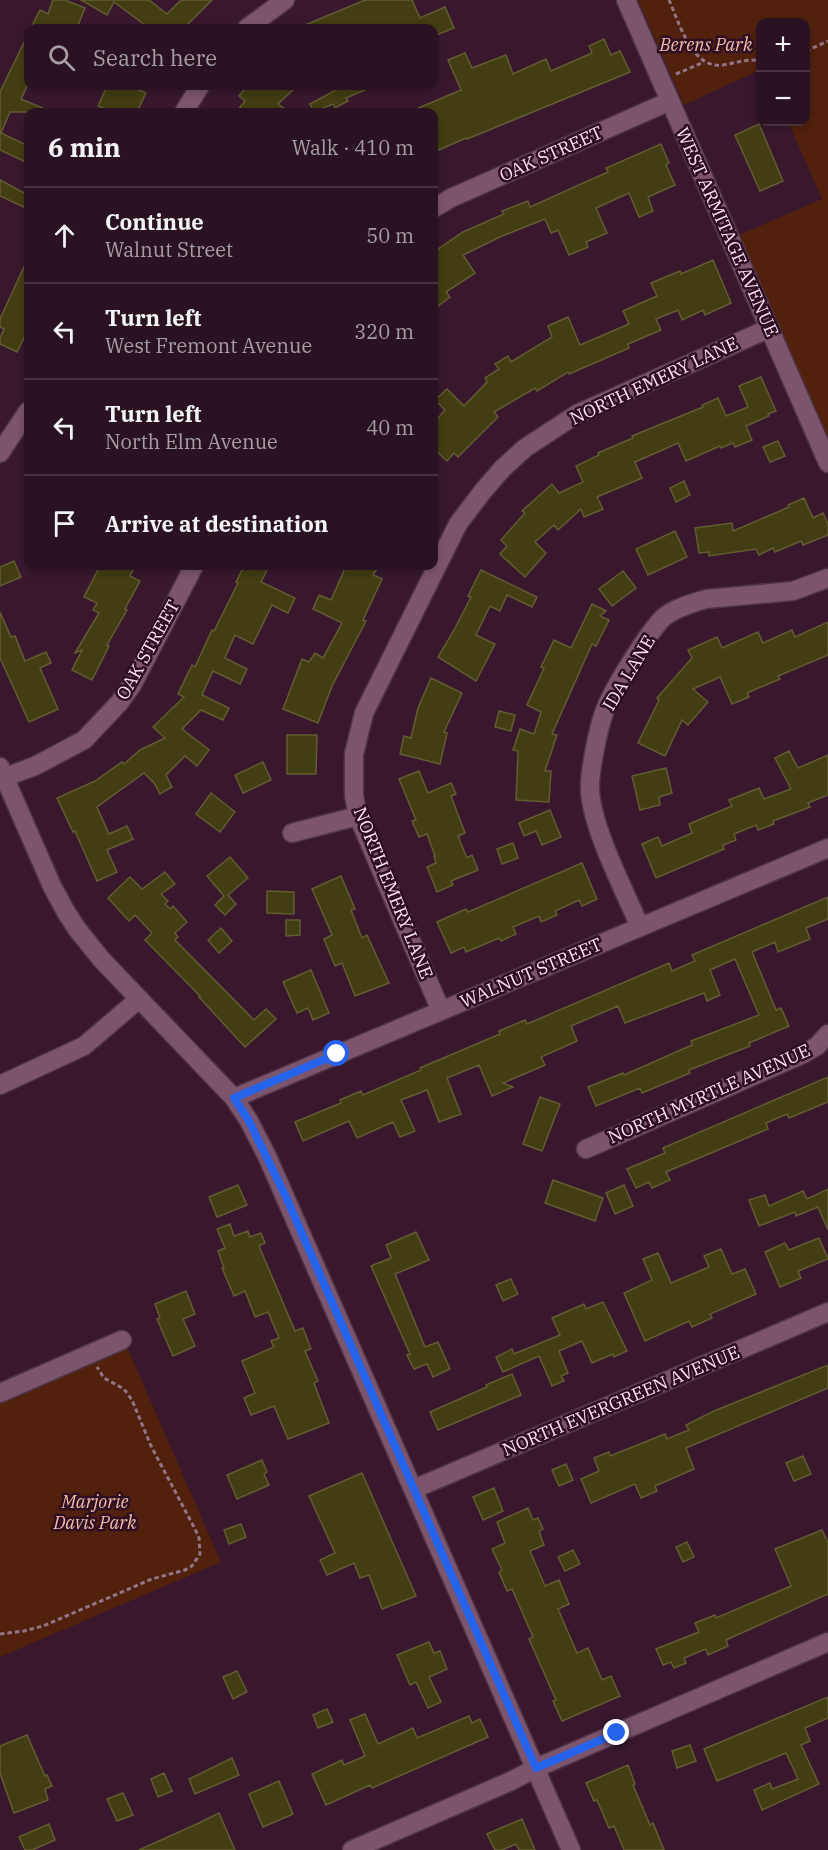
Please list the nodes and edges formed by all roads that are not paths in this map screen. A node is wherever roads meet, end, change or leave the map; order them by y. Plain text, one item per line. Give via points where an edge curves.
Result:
1 (285, 0) edge
2 (626, 0) edge
3 (252, 24) edge
4 (198, 90) edge
5 (670, 101) junction
6 (186, 108) edge
7 (438, 206) edge
8 (770, 328) junction
9 (24, 417) edge
10 (0, 453) edge
11 (828, 463) edge
12 (438, 564) edge
13 (192, 570) edge
14 (435, 570) edge
15 (828, 578) edge
16 (1, 774) edge
17 (358, 816) junction
18 (292, 833) dead end
19 (828, 848) edge
20 (640, 927) junction
21 (139, 999) junction
22 (441, 1011) junction
23 (828, 1034) edge
24 (0, 1085) edge
25 (234, 1098) junction
26 (586, 1149) dead end
27 (828, 1312) edge
28 (123, 1340) dead end
29 (0, 1393) edge
30 (414, 1489) junction
31 (828, 1642) edge
32 (536, 1768) junction
33 (352, 1850) edge
34 (571, 1850) edge

1 - 3 street
2 - 5 street, WEST ARMITAGE AVENUE
4 - 6 street
5 - 7 street, OAK STREET
5 - 8 street, WEST ARMITAGE AVENUE
8 - 11 street, WEST ARMITAGE AVENUE
8 - 12 street, NORTH EMERY LANE via 577,414 525,448 503,468 458,524
9 - 10 street
13 - 16 street, OAK STREET via 119,703 84,740 35,765
14 - 17 street, NORTH EMERY LANE via 364,713 354,754
15 - 20 street, IDA LANE via 793,591 693,603 665,617 635,656 604,712 590,791 597,826
16 - 21 street via 66,912 102,960
17 - 18 street
17 - 22 street, NORTH EMERY LANE
19 - 20 street, WALNUT STREET
20 - 22 street, WALNUT STREET
21 - 24 street via 84,1046
21 - 25 street
22 - 25 street, WALNUT STREET
23 - 26 street, NORTH MYRTLE AVENUE via 803,1054
25 - 30 street via 272,1166
27 - 30 street, NORTH EVERGREEN AVENUE
28 - 29 street
30 - 32 street
31 - 32 street
32 - 33 street
32 - 34 street

